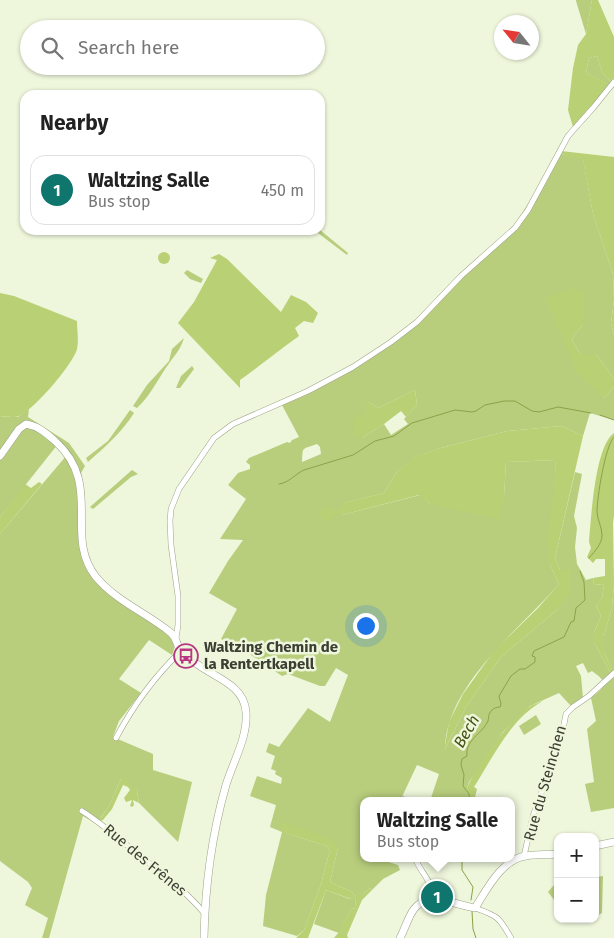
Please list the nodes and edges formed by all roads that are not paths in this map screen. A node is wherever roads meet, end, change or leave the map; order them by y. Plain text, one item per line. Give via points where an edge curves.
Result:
1 (614, 82) edge
2 (0, 456) edge
3 (176, 638) junction
4 (181, 651) junction
5 (614, 673) edge
6 (116, 738) dead end
7 (82, 811) dead end
8 (614, 842) edge
9 (599, 845) edge
10 (554, 854) edge
11 (524, 856) junction
12 (515, 860) edge
13 (417, 862) edge
14 (512, 862) edge
15 (433, 901) junction
16 (475, 908) junction
17 (204, 914) junction
18 (204, 938) edge
19 (400, 938) edge
20 (511, 938) edge

1 - 3 street via 568,136 516,228 461,276 417,322 352,367 308,391 233,424 214,438 179,489 171,509 171,545 178,596
2 - 3 street via 26,424 39,428 58,444 79,476 84,554 96,577 121,600
3 - 4 street
4 - 6 street via 163,668 136,704
4 - 17 street via 231,685 244,702 246,712 244,734 219,814
5 - 11 street, Rue du Steinchen via 566,714 533,816
7 - 17 street, Rue des Frênes via 167,877
8 - 9 street
10 - 11 street
11 - 12 street
13 - 15 street via 431,885
14 - 16 street via 499,873
15 - 16 street
15 - 19 street via 425,901 415,907
16 - 20 street via 500,919
17 - 18 street

